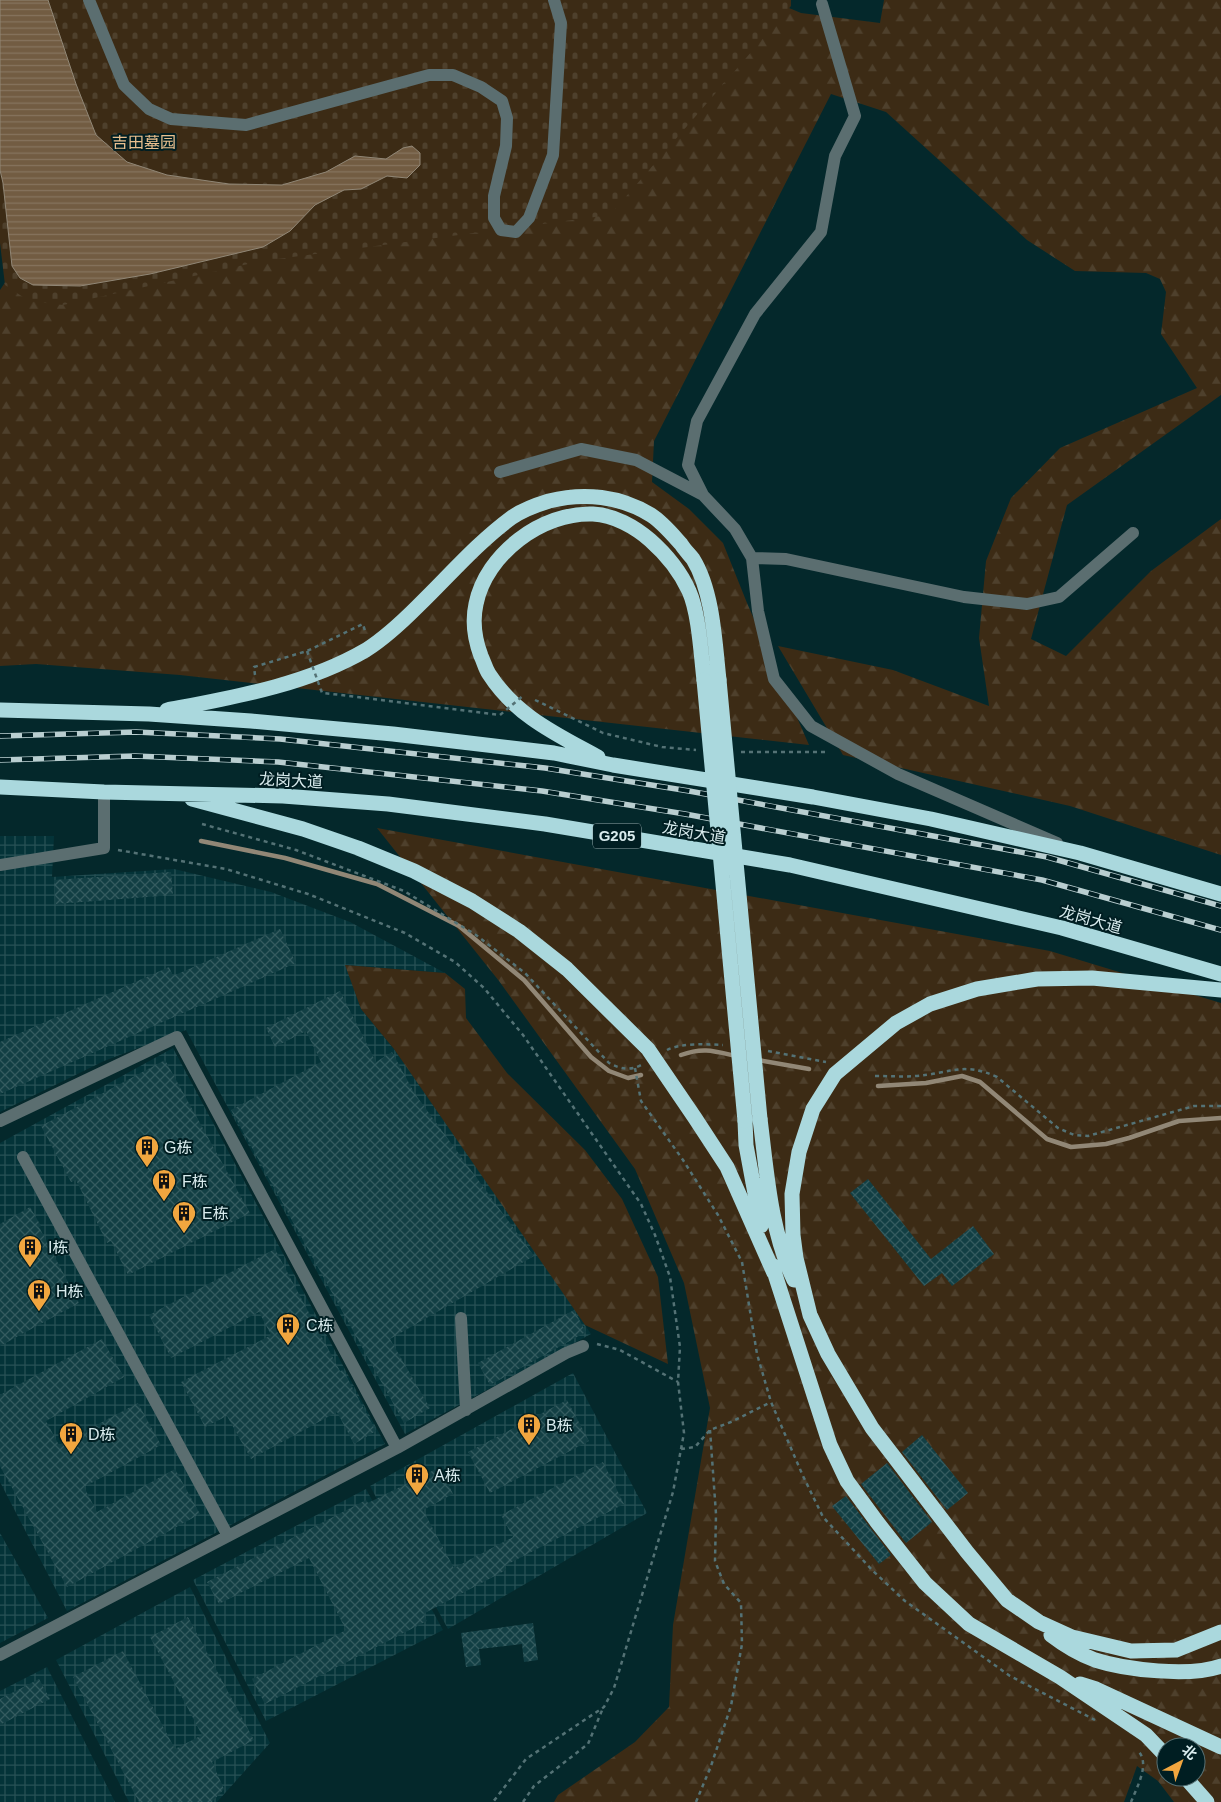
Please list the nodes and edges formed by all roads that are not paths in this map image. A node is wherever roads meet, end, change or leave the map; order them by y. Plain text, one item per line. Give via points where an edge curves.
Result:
1 (89, 0) edge
2 (554, 0) edge
3 (822, 4) dead end
4 (500, 472) dead end
5 (703, 495) junction
6 (1132, 533) dead end
7 (752, 558) junction
8 (711, 680) junction
9 (0, 710) edge
10 (149, 714) junction
11 (613, 765) junction
12 (0, 787) edge
13 (104, 792) junction
14 (164, 792) junction
15 (1080, 853) junction
16 (0, 865) edge
17 (1221, 894) edge
18 (1221, 974) edge
19 (1221, 990) edge
20 (752, 1120) junction
21 (0, 1121) edge
22 (23, 1157) dead end
23 (774, 1273) junction
24 (810, 1315) junction
25 (462, 1318) dead end
26 (583, 1346) road end
27 (466, 1410) junction
28 (397, 1448) junction
29 (228, 1536) junction
30 (1008, 1600) junction
31 (1221, 1632) edge
32 (0, 1655) edge
33 (1221, 1666) edge
34 (1060, 1677) junction
35 (1156, 1746) edge
36 (1221, 1746) edge
37 (1194, 1787) edge
38 (1207, 1802) edge

1 - 2 street via 124,86 149,109 171,119 246,125 429,75 453,75 481,87 502,101 507,118 506,146 494,196 494,218 501,230 516,232 529,218 553,155 562,23
3 - 5 street via 855,116 835,156 821,232 754,314 697,421 688,465
4 - 5 street via 581,449 636,460
5 - 7 street via 735,529
6 - 7 street via 1060,597 1027,604 964,597 786,559
7 - 15 street via 758,611 774,679 811,726 898,774
8 - 10 highway via 713,624 706,590 693,559 653,516 625,502 597,496 569,496 537,504 513,516 392,632 346,661 285,684
8 - 11 highway via 690,593 678,569 640,531 619,520 594,514 568,516 544,524 507,550 483,584 476,604 474,626 487,672 519,710 537,724
8 - 20 highway, bridge
9 - 10 highway
10 - 11 highway via 393,734 554,753
11 - 15 highway via 922,817
12 - 13 highway, 龙岗大道 / G205
13 - 14 highway, 龙岗大道 / G205
13 - 16 street via 104,848
14 - 18 highway, 龙岗大道 / G205 via 388,804 545,824 790,865 1062,928
14 - 23 highway via 303,829 414,871 472,900 568,969 648,1049 727,1168
15 - 17 highway
19 - 24 highway via 1092,978 1037,978 977,989 930,1004 890,1028 835,1074 813,1109 799,1152 792,1194 793,1235
20 - 23 highway via 746,1145 760,1222
20 - 24 highway via 781,1247
21 - 28 street via 177,1037
22 - 29 street
23 - 34 highway via 830,1445 862,1502 925,1583 969,1624
24 - 30 highway via 828,1354 872,1428
25 - 27 street
26 - 27 street
27 - 28 street
28 - 29 street
29 - 32 street
30 - 31 highway via 1039,1622 1072,1637 1131,1651 1176,1650
30 - 33 highway via 1067,1647 1094,1660 1129,1668 1176,1672
34 - 35 highway via 1146,1735
34 - 36 highway via 1096,1689
37 - 38 highway

